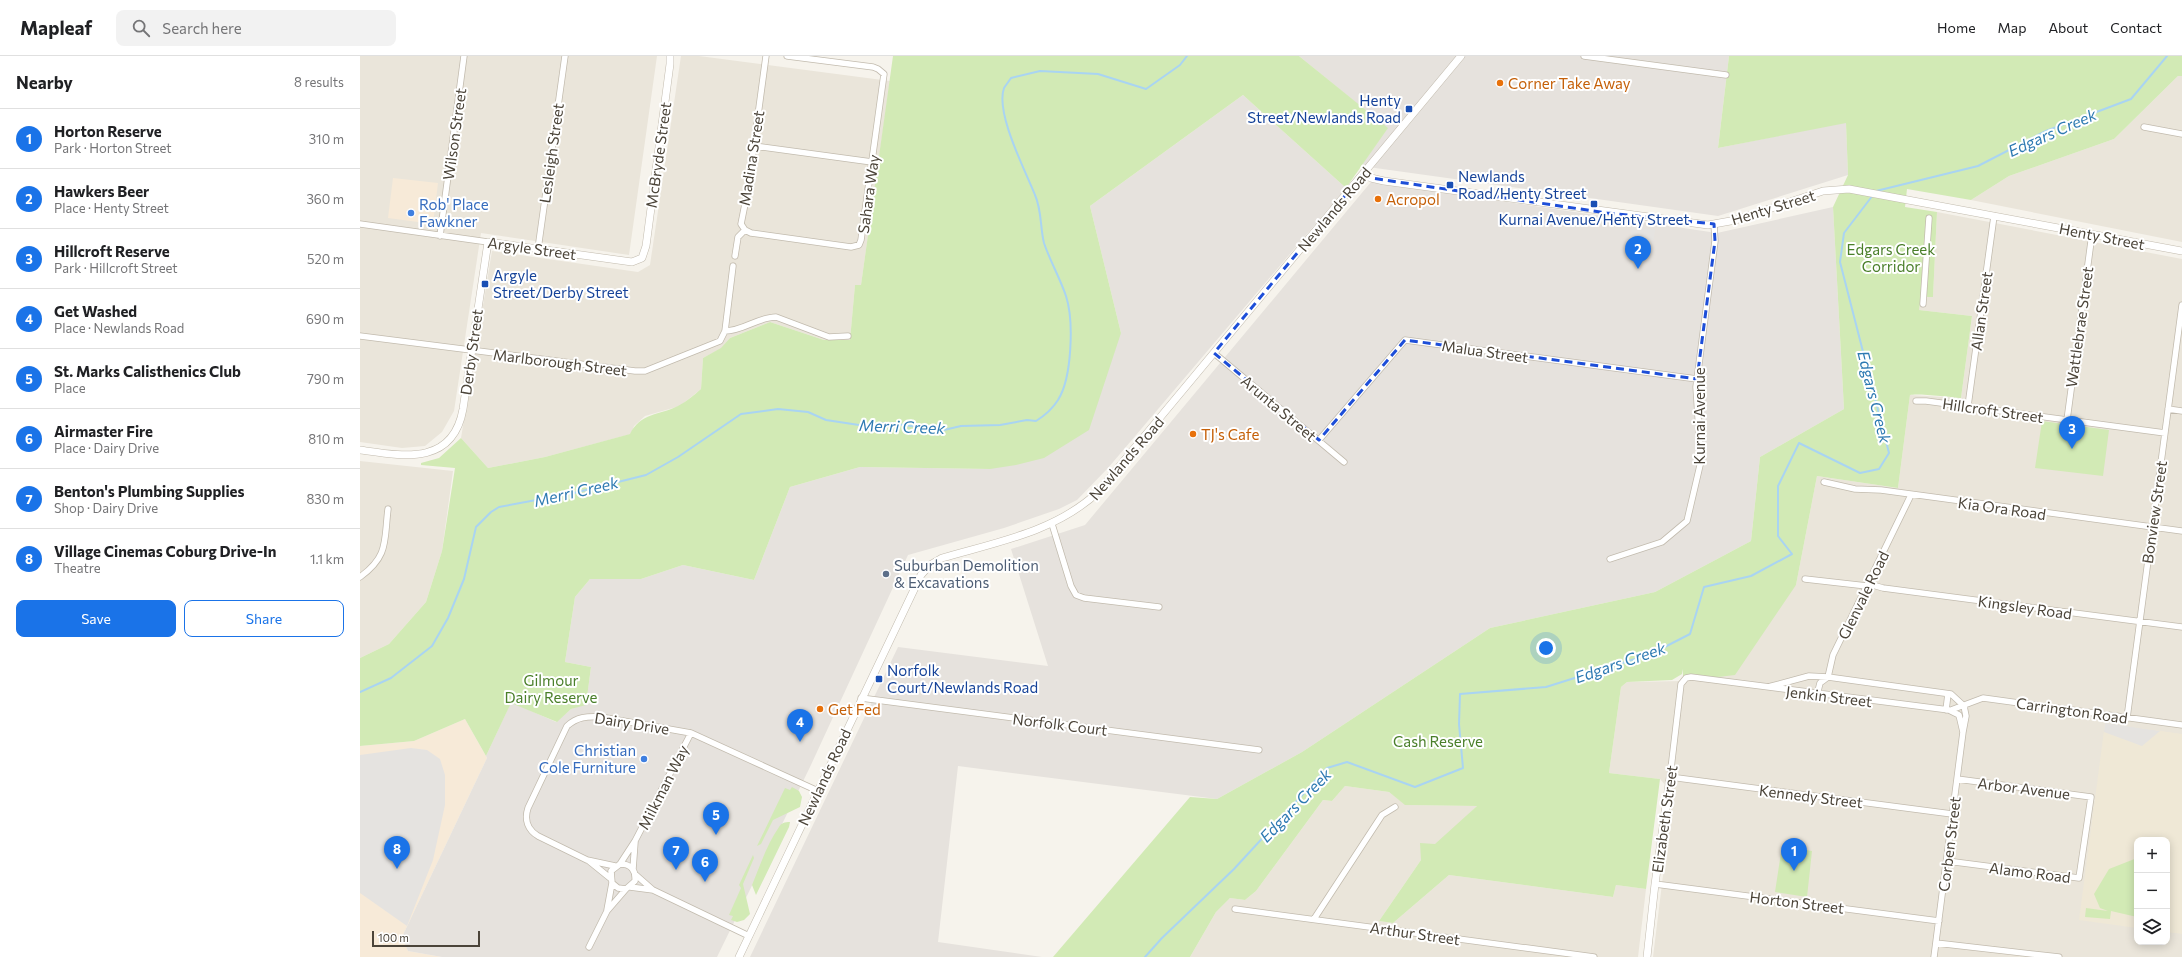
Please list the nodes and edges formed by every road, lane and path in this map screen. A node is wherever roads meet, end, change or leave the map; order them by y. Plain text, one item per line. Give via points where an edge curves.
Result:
1 (464, 56) edge
2 (565, 56) edge
3 (673, 56) edge
4 (766, 56) edge
5 (787, 56) edge
6 (1461, 56) edge
7 (1584, 56) edge
8 (670, 60) edge
9 (1726, 75) dead end
10 (2144, 127) dead end
11 (2182, 134) edge
12 (754, 146) junction
13 (872, 162) junction
14 (1363, 174) junction
15 (1994, 216) junction
16 (1929, 218) dead end
17 (360, 224) edge
18 (1714, 224) junction
19 (745, 230) junction
20 (2092, 234) junction
21 (440, 236) junction
22 (488, 242) junction
23 (646, 246) joint
24 (538, 249) junction
25 (2182, 251) edge
26 (735, 256) dead end
27 (733, 266) dead end
28 (1923, 304) dead end
29 (2182, 305) edge
30 (725, 331) junction
31 (360, 336) edge
32 (848, 336) dead end
33 (471, 352) junction
34 (1214, 353) junction
35 (1697, 379) junction
36 (1916, 401) dead end
37 (1968, 406) junction
38 (2168, 409) junction
39 (2182, 411) edge
40 (2067, 420) junction
41 (2165, 433) junction
42 (1318, 440) junction
43 (360, 450) edge
44 (1344, 462) dead end
45 (1824, 482) dead end
46 (1911, 495) junction
47 (388, 509) dead end
48 (1052, 524) junction
49 (2152, 527) junction
50 (2182, 531) edge
51 (1610, 559) dead end
52 (360, 577) edge
53 (1806, 578) dead end
54 (1868, 585) junction
55 (1159, 607) dead end
56 (2140, 622) junction
57 (2182, 628) edge
58 (1828, 677) junction
59 (1683, 681) joint
60 (1766, 687) junction
61 (1948, 694) junction
62 (1817, 695) junction
63 (861, 698) junction
64 (1964, 706) junction
65 (1947, 710) junction
66 (2127, 718) junction
67 (2182, 725) edge
68 (1963, 732) junction
69 (691, 733) junction
70 (1259, 750) dead end
71 (1670, 777) junction
72 (1957, 779) junction
73 (818, 791) junction
74 (2091, 797) joint
75 (1395, 807) dead end
76 (1952, 814) junction
77 (635, 842) junction
78 (587, 860) junction
79 (1946, 861) junction
80 (617, 865) junction
81 (634, 872) junction
82 (611, 880) junction
83 (1654, 884) junction
84 (628, 888) junction
85 (653, 890) junction
86 (1235, 909) dead end
87 (607, 911) junction
88 (1314, 919) junction
89 (1939, 921) junction
90 (749, 936) junction
91 (1936, 943) junction
92 (589, 947) dead end
93 (739, 957) edge
94 (1594, 957) edge
95 (1647, 957) edge
96 (1934, 957) edge
97 (2059, 957) edge

1 - 21 street, Wilson Street
2 - 24 street, Lesleigh Street
3 - 8 street, McBryde Street
4 - 12 street, Madina Street
5 - 13 street, Sahara Way via 873,67 884,74
6 - 14 street, Newlands Road
7 - 9 street
8 - 23 street, McBryde Street
10 - 11 street
12 - 13 street
12 - 19 street, Madina Street via 741,224
13 - 19 street, Sahara Way via 862,240 859,245 851,247 751,233
14 - 18 street, Henty Street via 1384,181 1667,221
14 - 34 street, Newlands Road
15 - 18 street, Henty Street via 1849,189 1823,191 1756,214
15 - 20 street, Henty Street
15 - 37 street, Allan Street
16 - 28 street
17 - 21 street, Argyle Street
18 - 35 street, Kurnai Avenue via 1715,241
19 - 26 street via 738,238
20 - 25 street, Henty Street
20 - 40 street, Wattlebrae Street
21 - 22 street, Argyle Street
22 - 24 street, Argyle Street
22 - 33 street, Derby Street
23 - 24 street, Argyle Street via 642,258 632,262
27 - 30 street
29 - 38 street, Bonview Street
30 - 32 street via 738,330 776,317 828,337
30 - 33 street, Marlborough Street via 717,344 641,372 523,356
31 - 33 street, Marlborough Street
33 - 43 street, Derby Street via 462,416 454,434 443,446 417,456
34 - 42 street, Arunta Street
34 - 48 street, Newlands Road via 1098,492 1085,504
35 - 42 street, Malua Street via 1405,340
35 - 51 street, Kurnai Avenue via 1701,462 1686,521 1662,542
36 - 37 street, Hillcroft Street
37 - 40 street, Hillcroft Street
38 - 39 street
38 - 41 street, Bonview Street
40 - 41 street, Hillcroft Street
41 - 49 street, Bonview Street
42 - 44 street, Arunta Street
45 - 46 street, Kia Ora Road via 1856,489
46 - 49 street, Kia Ora Road
46 - 54 street, Glenvale Road
47 - 52 street via 383,552 374,567
48 - 55 street via 1071,586 1076,594 1084,598
48 - 63 street, Newlands Road via 942,558 930,565 921,574
49 - 50 street, Kia Ora Road
49 - 56 street, Bonview Street
53 - 54 street, Kingsley Road
54 - 56 street, Kingsley Road
54 - 58 street, Glenvale Road via 1833,655
56 - 57 street, Kingsley Road
56 - 66 street, Bonview Street
58 - 60 street via 1809,676
58 - 61 street
58 - 62 street, Glenvale Road via 1820,683
59 - 60 street, Jenkin Street via 1691,677
59 - 71 street, Elizabeth Street
60 - 62 street, Jenkin Street
61 - 64 street via 1959,699
61 - 65 street
62 - 65 street, Jenkin Street
63 - 70 street, Norfolk Court
63 - 73 street, Newlands Road
64 - 65 street, Carrington Road
64 - 66 street, Carrington Road via 1983,698
64 - 68 street via 1966,716
65 - 68 street via 1959,715
66 - 67 street, Carrington Road
68 - 72 street, Corben Street
69 - 73 street, Dairy Drive
69 - 77 street, Milkman Way
69 - 78 street, Dairy Drive via 591,716 577,719 567,726 528,808 526,822 532,832
71 - 76 street, Kennedy Street
71 - 83 street, Elizabeth Street
72 - 74 street, Arbor Avenue
72 - 76 street, Corben Street
73 - 90 street, Newlands Road
74 - 79 street, Alamo Road via 2079,878
75 - 88 street via 1382,816
76 - 79 street, Corben Street
77 - 80 street, Milkman Way
77 - 81 street, Milkman Way
78 - 80 street, Dairy Drive
78 - 82 street, Dairy Drive
79 - 89 street, Corben Street
80 - 81 street via 627,864
80 - 82 street via 611,871
81 - 84 street via 635,881
81 - 85 street
82 - 84 street via 618,888
82 - 87 street
83 - 89 street, Horton Street
83 - 95 street, Elizabeth Street
84 - 85 street
84 - 87 street
85 - 90 street
86 - 88 street, Arthur Street
87 - 92 street
88 - 94 street, Arthur Street
89 - 91 street, Corben Street
90 - 93 street, Newlands Road
91 - 96 street, Corben Street
91 - 97 street

